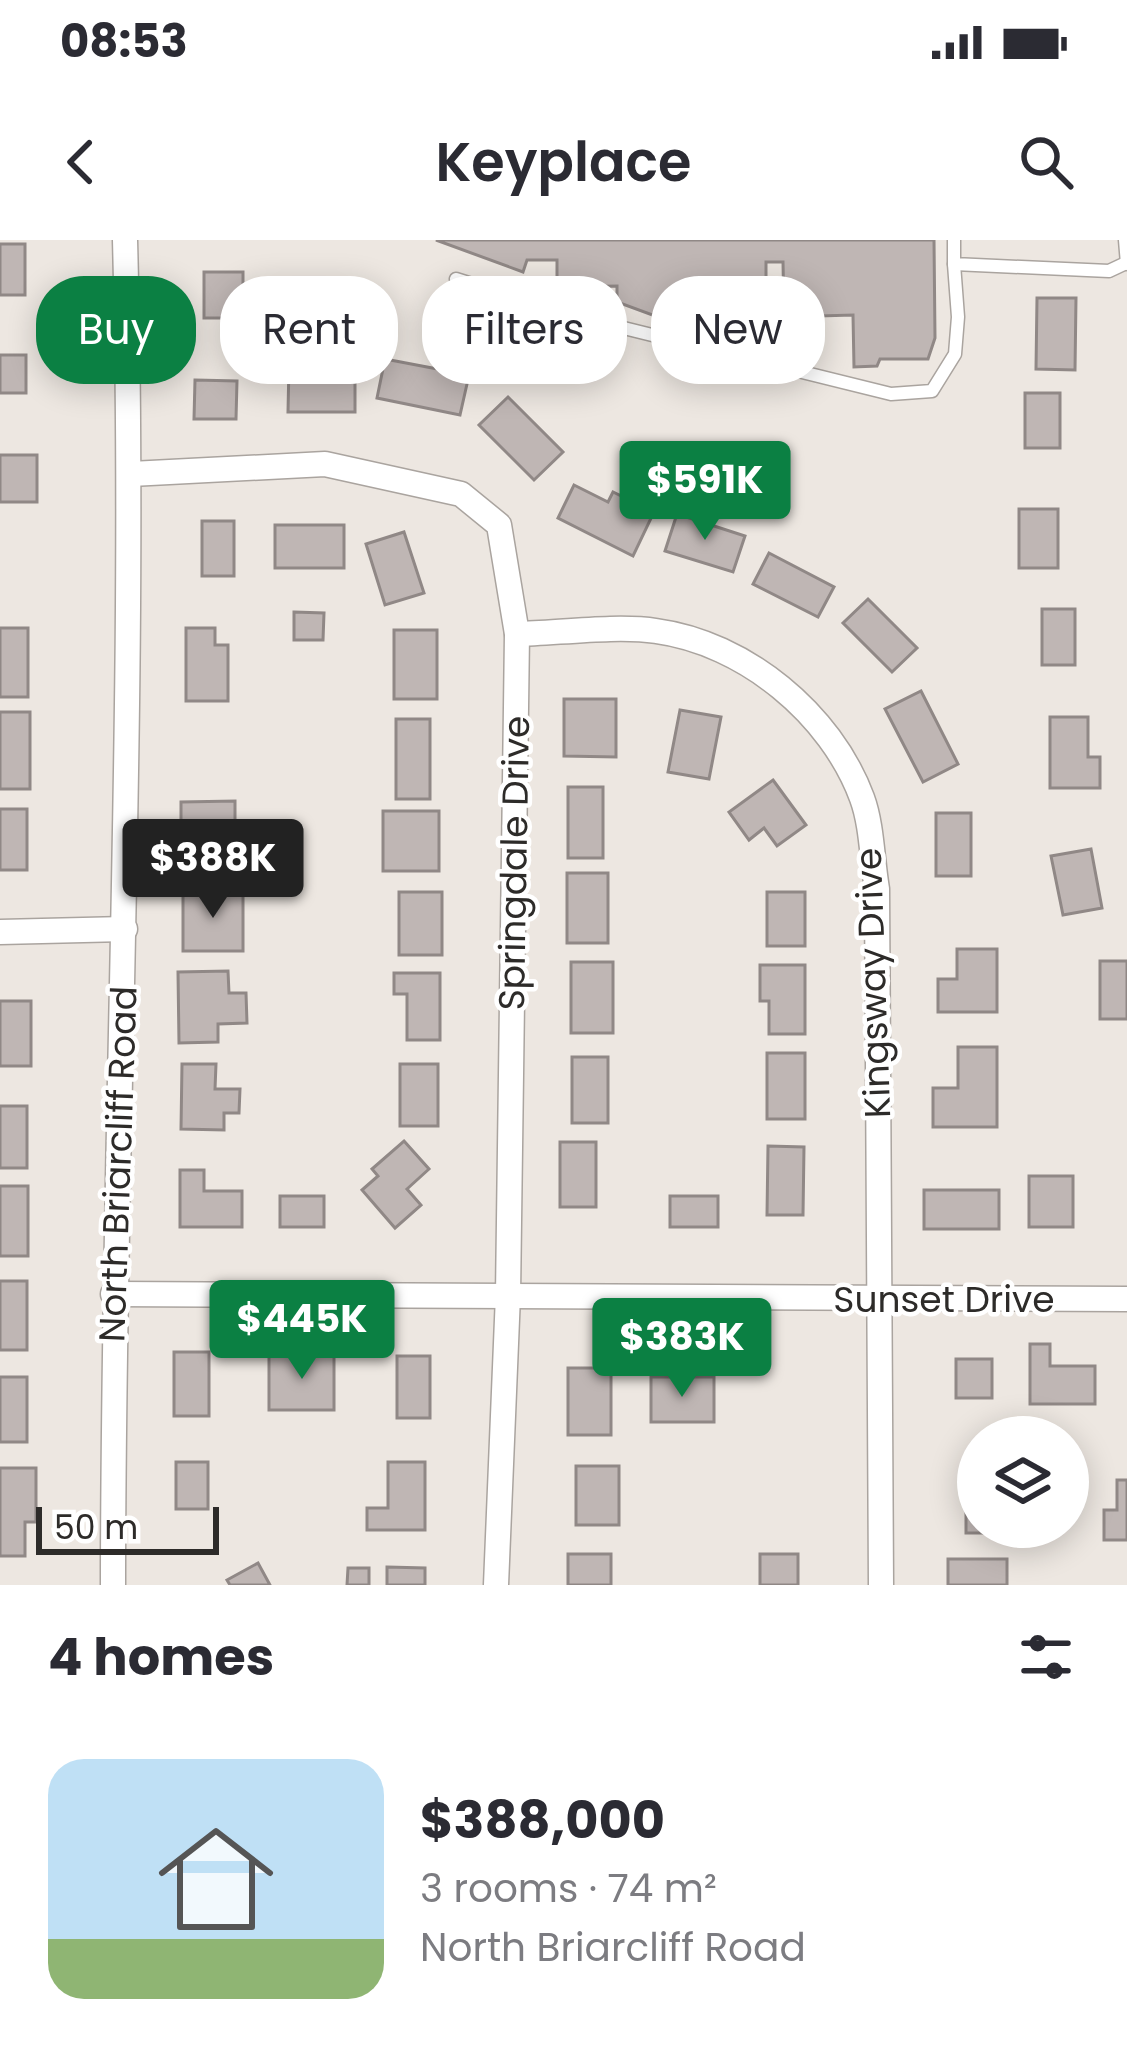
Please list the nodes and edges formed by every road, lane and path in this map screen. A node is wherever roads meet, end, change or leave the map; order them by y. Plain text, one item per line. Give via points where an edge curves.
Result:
1 (125, 240) edge
2 (954, 240) edge
3 (1125, 240) edge
4 (1126, 263) edge
5 (954, 264) junction
6 (627, 329) edge
7 (131, 474) junction
8 (517, 634) junction
9 (125, 928) junction
10 (0, 932) edge
11 (113, 1294) junction
12 (508, 1295) junction
13 (879, 1299) junction
14 (1127, 1300) edge
15 (113, 1585) edge
16 (496, 1585) edge
17 (881, 1585) edge

1 - 7 street, North Briarcliff Road
2 - 5 lane
3 - 4 lane
4 - 5 lane via 1109,271
5 - 6 lane via 955,354 932,391 891,394
7 - 8 street, Springdale Drive via 325,464 461,494 499,525
7 - 9 street, North Briarcliff Road
8 - 12 street, Springdale Drive
8 - 13 street, Kingsway Drive via 656,630 718,650 824,727 863,799 877,889
9 - 10 street
9 - 11 street, North Briarcliff Road
11 - 12 street, Sunset Drive
11 - 15 street, North Briarcliff Road
12 - 13 street, Sunset Drive
12 - 16 street, Springdale Drive
13 - 14 street, Sunset Drive
13 - 17 street, Kingsway Drive

